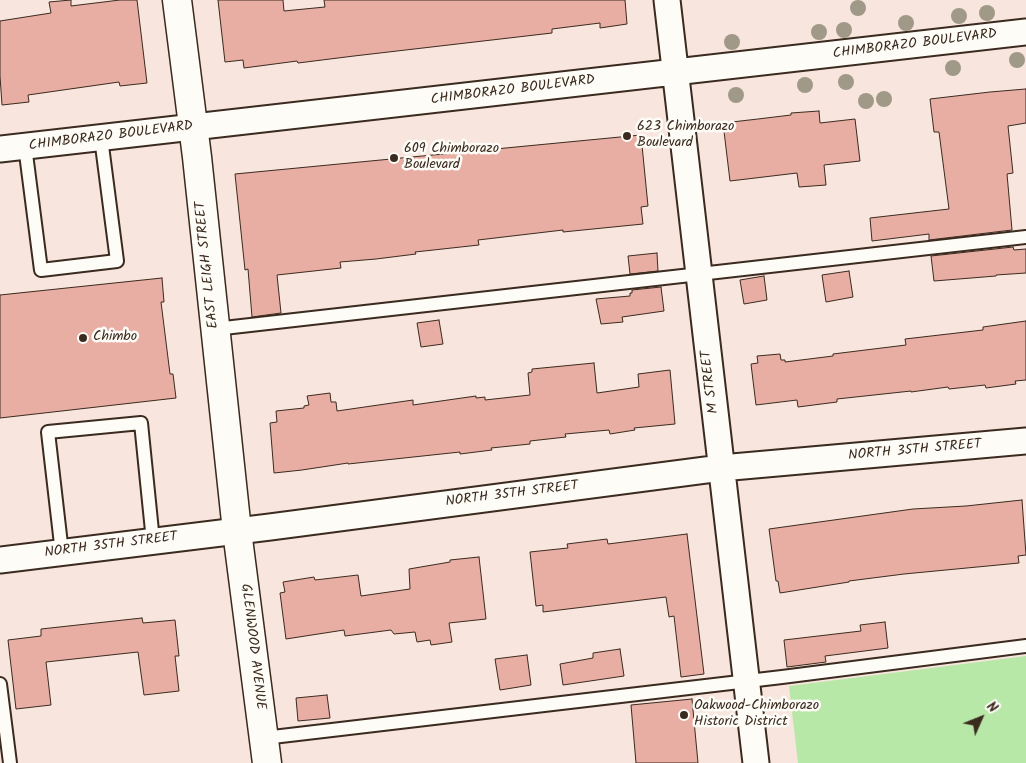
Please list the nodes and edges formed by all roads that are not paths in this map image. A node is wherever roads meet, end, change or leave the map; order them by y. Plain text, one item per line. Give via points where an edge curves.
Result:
1 (177, 0) edge
2 (666, 0) edge
3 (1026, 32) edge
4 (675, 72) junction
5 (192, 127) junction
6 (101, 138) junction
7 (25, 146) junction
8 (0, 149) edge
9 (1026, 237) edge
10 (699, 274) junction
11 (215, 329) junction
12 (1026, 441) edge
13 (722, 468) junction
14 (237, 531) junction
15 (153, 541) junction
16 (62, 552) junction
17 (0, 560) edge
18 (1026, 646) edge
19 (747, 682) junction
20 (0, 684) edge
21 (265, 751) edge
22 (10, 763) edge
23 (756, 763) edge

1 - 5 street, EAST LEIGH STREET
2 - 4 street, M STREET
3 - 4 street, CHIMBORAZO BOULEVARD
4 - 5 street, CHIMBORAZO BOULEVARD
4 - 10 street, M STREET
5 - 6 street, CHIMBORAZO BOULEVARD
5 - 11 street, EAST LEIGH STREET
6 - 7 street, CHIMBORAZO BOULEVARD
6 - 7 lane via 117,260 41,270
7 - 8 street, CHIMBORAZO BOULEVARD
9 - 10 lane
10 - 11 lane
10 - 13 street, M STREET
11 - 14 street, EAST LEIGH STREET
12 - 13 street, NORTH 35TH STREET
13 - 14 street, NORTH 35TH STREET
13 - 19 street, M STREET
14 - 15 street, NORTH 35TH STREET
14 - 21 street, GLENWOOD AVENUE
15 - 16 street, NORTH 35TH STREET
15 - 16 lane via 141,423 48,432
16 - 17 street, NORTH 35TH STREET
18 - 19 lane
19 - 21 lane
19 - 23 street, M STREET
20 - 22 lane

